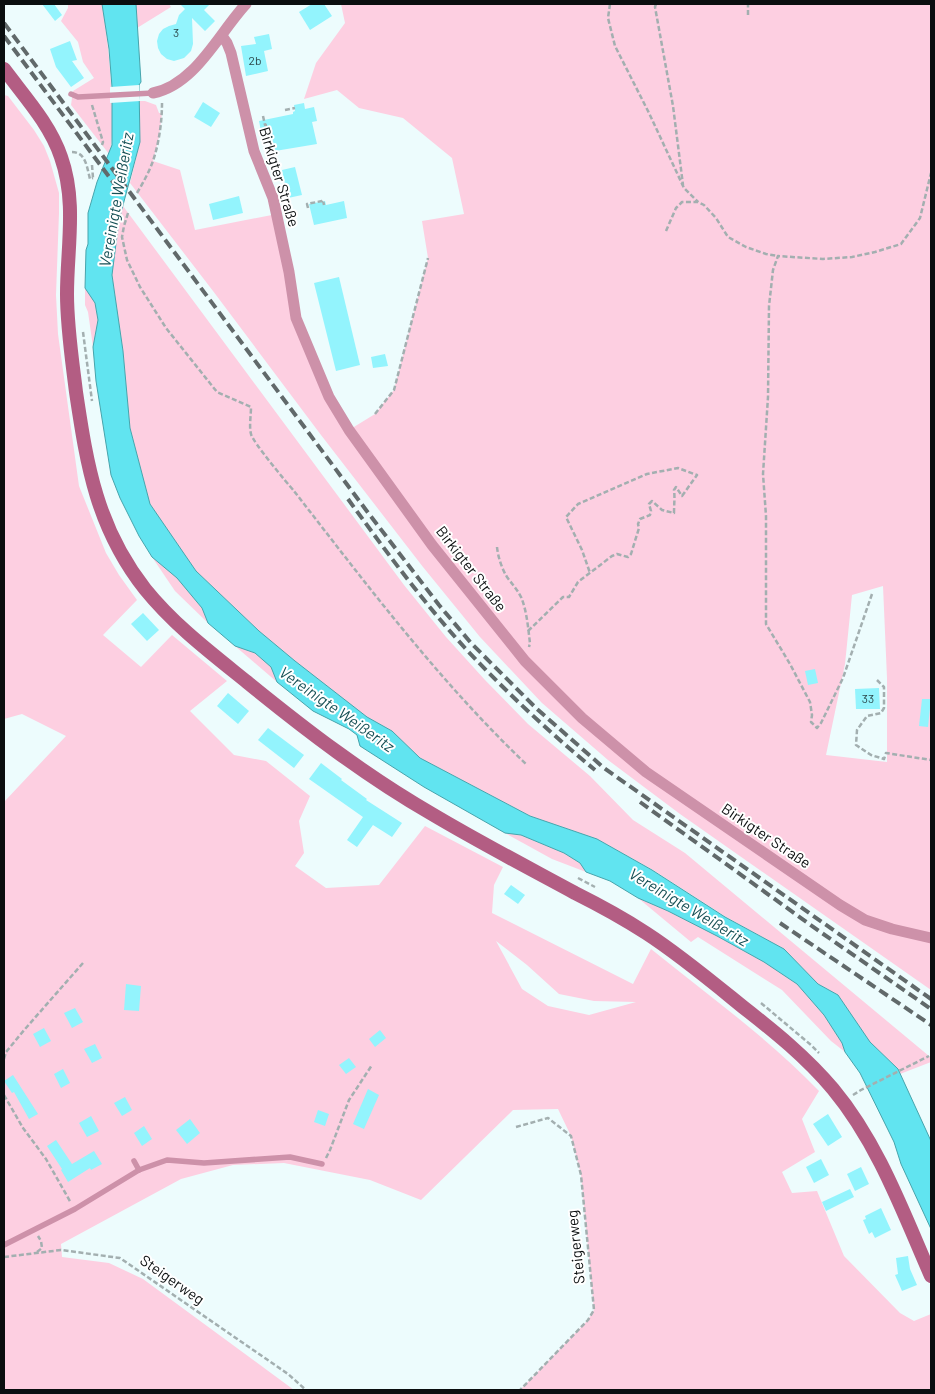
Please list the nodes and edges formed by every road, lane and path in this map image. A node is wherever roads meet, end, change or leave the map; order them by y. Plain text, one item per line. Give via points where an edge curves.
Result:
1 (246, 4) edge
2 (610, 4) edge
3 (656, 4) edge
4 (748, 4) edge
5 (748, 15) dead end
6 (222, 36) junction
7 (4, 69) edge
8 (157, 92) junction
9 (71, 94) dead end
10 (91, 96) junction
11 (294, 108) dead end
12 (284, 110) dead end
13 (263, 116) dead end
14 (267, 125) dead end
15 (102, 145) dead end
16 (74, 158) dead end
17 (92, 165) dead end
18 (931, 173) edge
19 (684, 188) junction
20 (137, 193) dead end
21 (698, 202) junction
22 (324, 205) dead end
23 (308, 208) dead end
24 (128, 213) dead end
25 (666, 231) dead end
26 (778, 256) junction
27 (428, 258) dead end
28 (83, 331) dead end
29 (92, 404) dead end
30 (375, 414) dead end
31 (497, 547) dead end
32 (590, 573) junction
33 (872, 594) dead end
34 (528, 631) junction
35 (525, 661) junction
36 (877, 680) dead end
37 (931, 760) edge
38 (526, 764) dead end
39 (578, 878) dead end
40 (594, 887) dead end
41 (931, 938) edge
42 (83, 962) dead end
43 (756, 999) dead end
44 (929, 1056) dead end
45 (823, 1057) dead end
46 (4, 1059) edge
47 (372, 1066) dead end
48 (849, 1089) dead end
49 (4, 1094) edge
50 (516, 1127) dead end
51 (134, 1161) dead end
52 (322, 1164) joint
53 (139, 1170) junction
54 (75, 1209) junction
55 (28, 1232) junction
56 (4, 1245) edge
57 (36, 1253) junction
58 (4, 1257) edge
59 (931, 1276) edge
60 (306, 1390) edge
61 (520, 1390) edge

1 - 6 street via 234,12
2 - 19 path via 608,18 615,46
3 - 19 path
4 - 5 path
6 - 8 street via 196,67
6 - 35 street, Birkigter Straße via 231,53 254,151 273,198 296,318 329,397 348,430 432,544
7 - 59 main road via 52,136 68,179 68,320 87,461 105,520 142,586 203,646 343,757 436,817 646,933 782,1038 807,1060 862,1128
8 - 10 lane
8 - 20 path via 162,113 159,137 153,161
9 - 10 lane
10 - 15 path
11 - 12 path
13 - 14 path
16 - 17 path via 72,152 83,157 90,179 93,178
18 - 26 path via 920,218 901,244 852,257
19 - 21 path
21 - 25 path via 682,202
21 - 26 path via 716,218 728,237 746,247
22 - 23 path via 323,200 307,204
24 - 38 path via 122,237 127,260 140,288 166,328 216,392 251,407 250,435 408,636 491,730
26 - 33 path via 769,306 763,474 766,624 810,702 811,722 816,728 843,678
27 - 30 path via 394,390
28 - 29 path
31 - 34 path via 500,562 521,596
32 - 32 path via 566,517 578,504 647,474 678,468 697,475 682,496 676,487 674,490 674,513 662,510 652,500 650,516 640,519 638,524 631,554 612,556
32 - 34 path
34 - 35 path via 530,643
35 - 41 street, Birkigter Straße via 582,718 662,784 865,920
36 - 37 path via 884,687 884,708 881,713 867,716 857,730 856,746 884,759 886,753
39 - 40 path
42 - 46 path via 18,1037
43 - 45 path
44 - 48 path via 853,1095
47 - 52 path via 350,1100
49 - 54 path
50 - 61 path, Steigerweg via 548,1118 571,1136 581,1175 594,1310
51 - 53 lane
52 - 53 lane via 290,1156 204,1163 168,1160
53 - 54 lane
54 - 55 lane
55 - 56 lane
55 - 57 path via 41,1241 42,1248
57 - 58 path, Steigerweg
57 - 60 path, Steigerweg via 62,1250 120,1258 288,1374

